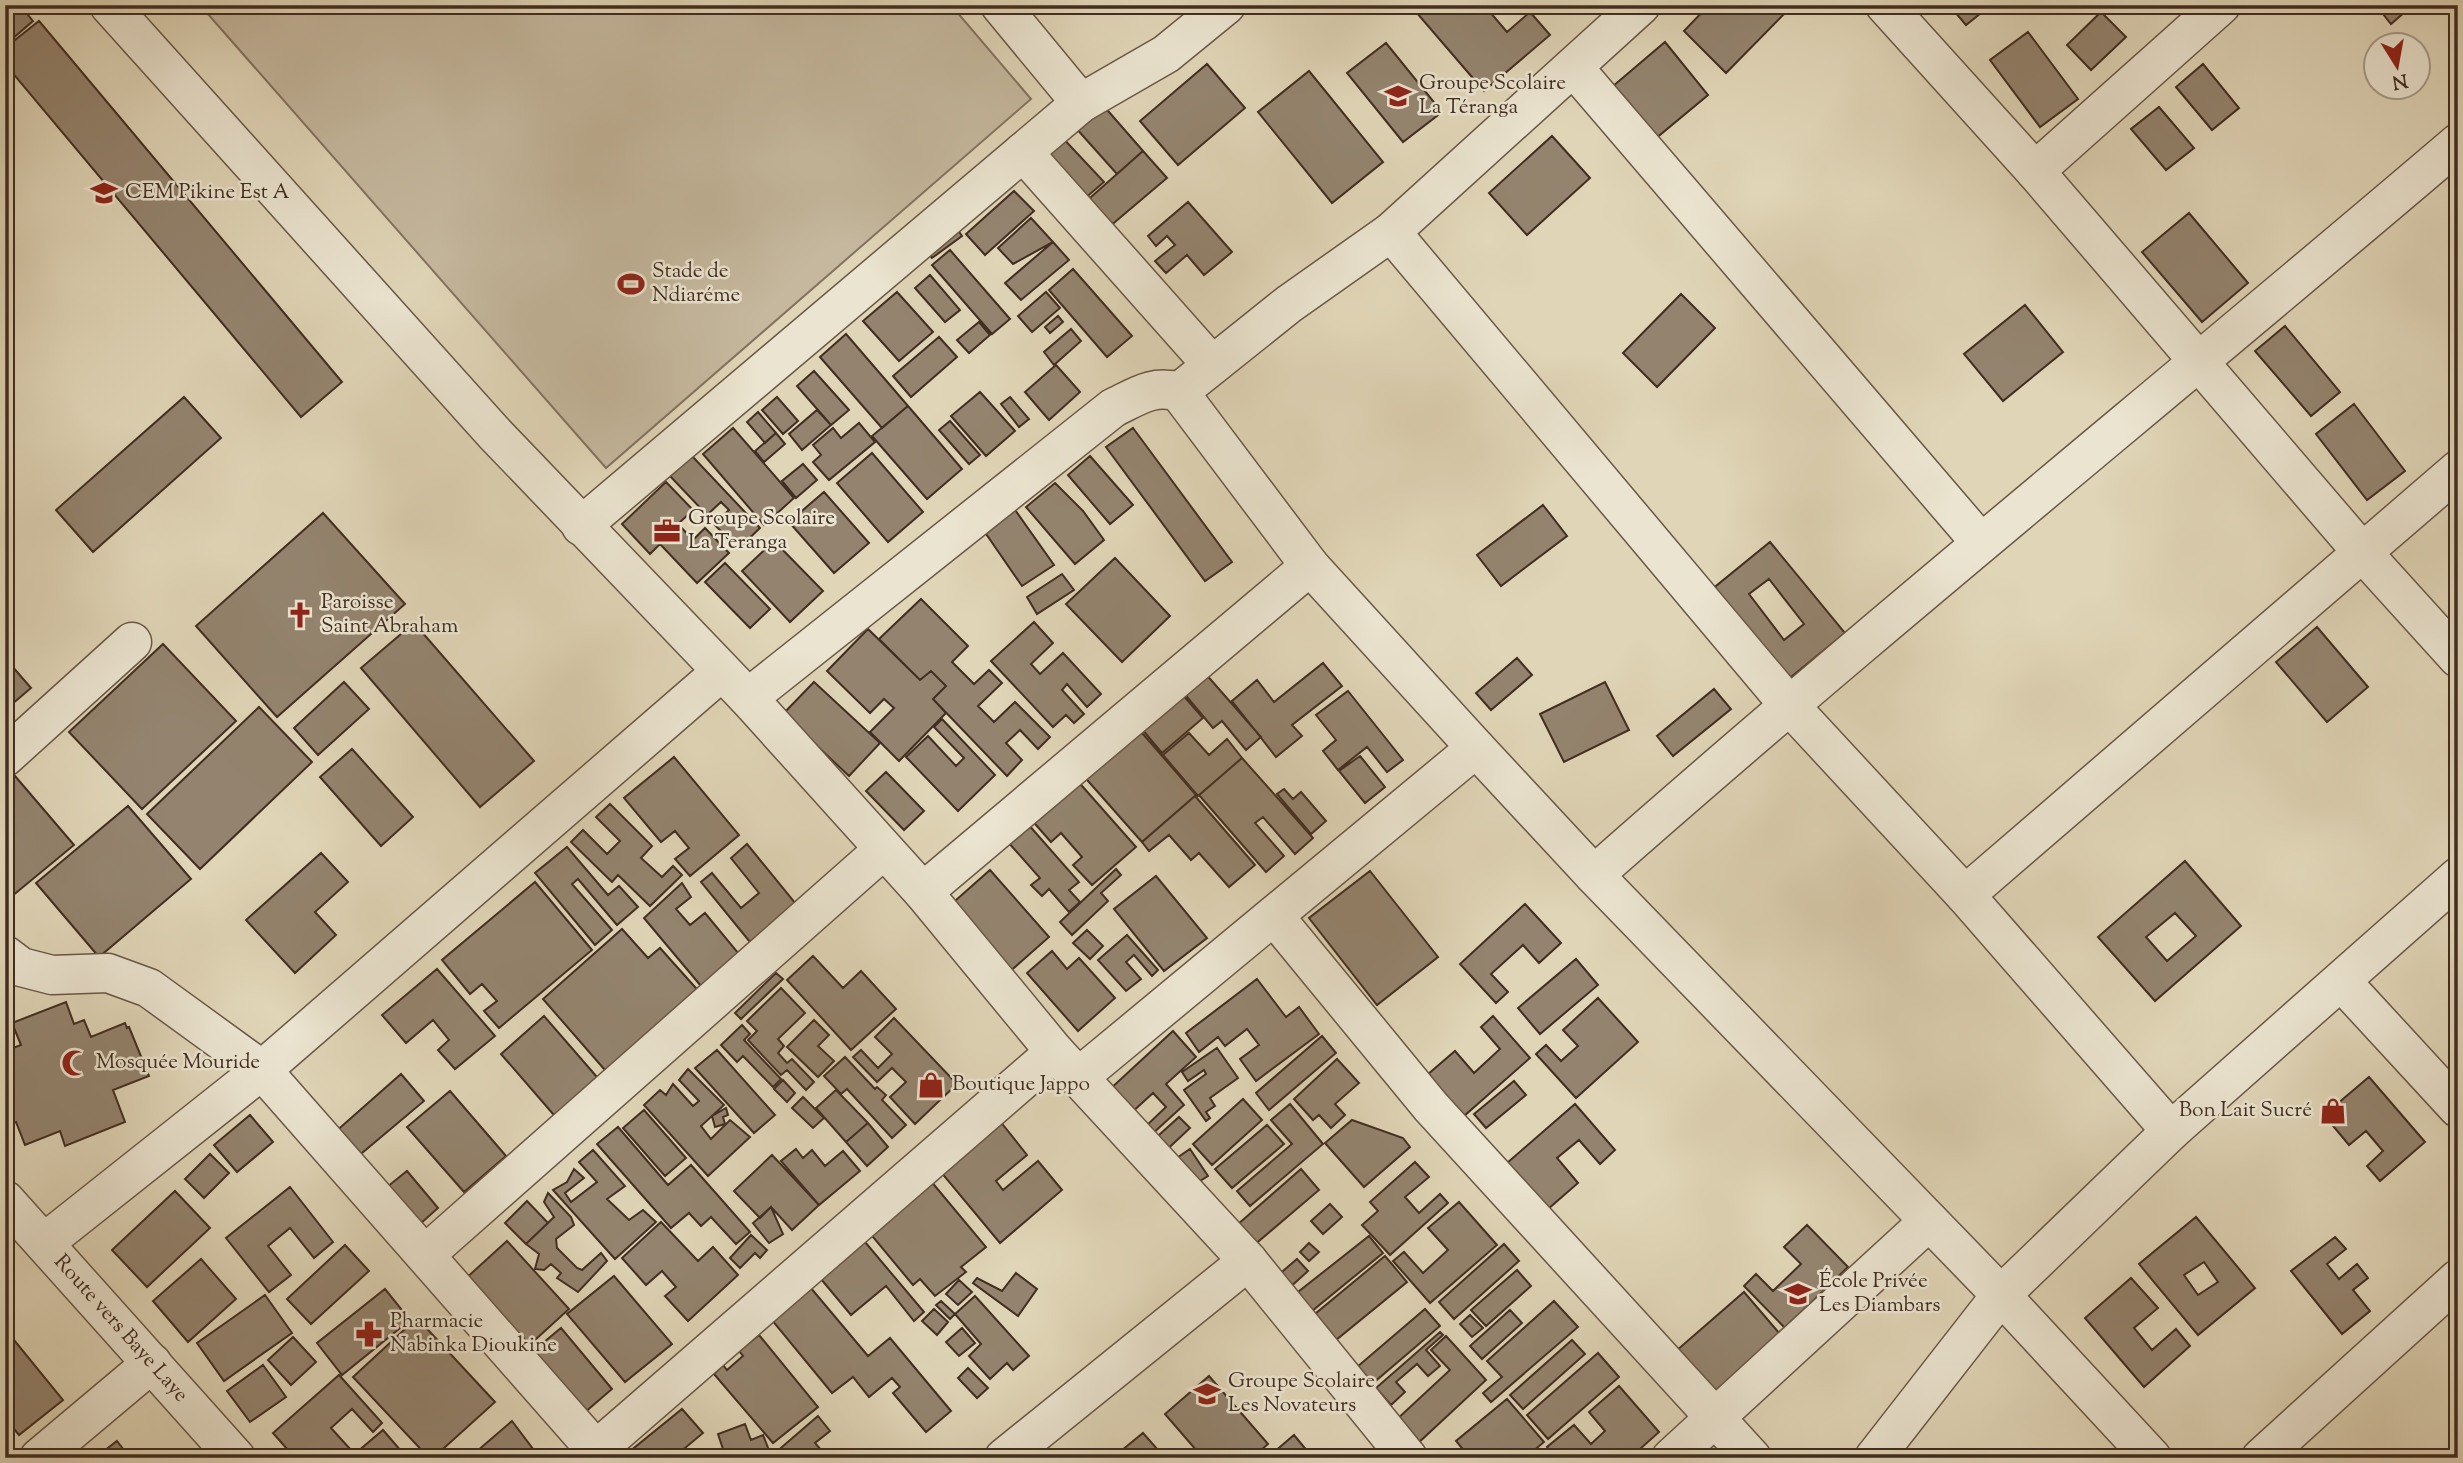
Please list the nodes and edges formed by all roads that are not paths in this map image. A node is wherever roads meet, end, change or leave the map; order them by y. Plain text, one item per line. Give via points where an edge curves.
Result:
1 (109, 5) edge
2 (1000, 5) edge
3 (1226, 5) edge
4 (1640, 5) edge
5 (1885, 5) edge
6 (2221, 5) edge
7 (1574, 68) junction
8 (1081, 103) junction
9 (2458, 143) edge
10 (1023, 152) junction
11 (2035, 171) junction
12 (1391, 232) junction
13 (2202, 362) junction
14 (1212, 365) junction
15 (1179, 392) junction
16 (2458, 470) edge
17 (581, 526) junction
18 (1981, 543) junction
19 (2362, 552) junction
20 (1310, 566) junction
21 (132, 642) dead end
22 (2458, 658) edge
23 (721, 672) junction
24 (748, 698) junction
25 (1788, 704) junction
26 (1476, 748) junction
27 (5, 757) edge
28 (882, 851) junction
29 (1594, 875) junction
30 (2458, 877) edge
31 (923, 892) junction
32 (1965, 895) junction
33 (1275, 916) junction
34 (5, 955) edge
35 (2341, 981) junction
36 (1068, 1064) junction
37 (262, 1070) junction
38 (2458, 1108) edge
39 (2171, 1131) junction
40 (5, 1200) edge
41 (1928, 1222) junction
42 (44, 1243) junction
43 (427, 1253) junction
44 (1248, 1261) junction
45 (2458, 1279) edge
46 (2001, 1295) junction
47 (152, 1363) junction
48 (1714, 1418) junction
49 (600, 1454) edge
50 (39, 1458) edge
51 (236, 1458) edge
52 (1004, 1458) edge
53 (1408, 1458) edge
54 (1671, 1458) edge
55 (1752, 1458) edge
56 (1874, 1458) edge
57 (2152, 1458) edge
58 (2261, 1458) edge

1 - 17 street
2 - 8 street
3 - 8 street via 1166,54
4 - 7 street
5 - 11 street
6 - 11 street
7 - 12 street
7 - 18 street
8 - 10 street
9 - 13 street
10 - 14 street
10 - 17 street
11 - 13 street
12 - 14 street via 1289,303
12 - 25 street
13 - 18 street
13 - 19 street
14 - 15 street
15 - 20 street
15 - 24 street via 1163,387 1113,408
16 - 19 street
17 - 23 street
18 - 25 street
19 - 22 street
19 - 32 street
20 - 26 street
20 - 31 street
21 - 27 street
23 - 24 street
23 - 37 street
24 - 28 street
25 - 29 street
25 - 32 street
26 - 29 street
26 - 33 street
28 - 31 street
28 - 43 street
29 - 41 street
30 - 35 street
31 - 36 street
32 - 39 street
33 - 36 street
33 - 48 street via 1431,1107
34 - 37 street via 21,967 52,975 108,973 149,988
35 - 38 street
35 - 39 street
36 - 44 street
36 - 49 street
37 - 42 street
37 - 43 street
39 - 46 street
40 - 42 street, Route vers Baye Laye
41 - 46 street
41 - 48 street
42 - 47 street, Route vers Baye Laye
43 - 49 street
44 - 52 street
44 - 53 street
45 - 58 street
46 - 56 street
46 - 57 street
47 - 50 street
47 - 51 street, Route vers Baye Laye
48 - 54 street
48 - 55 street

